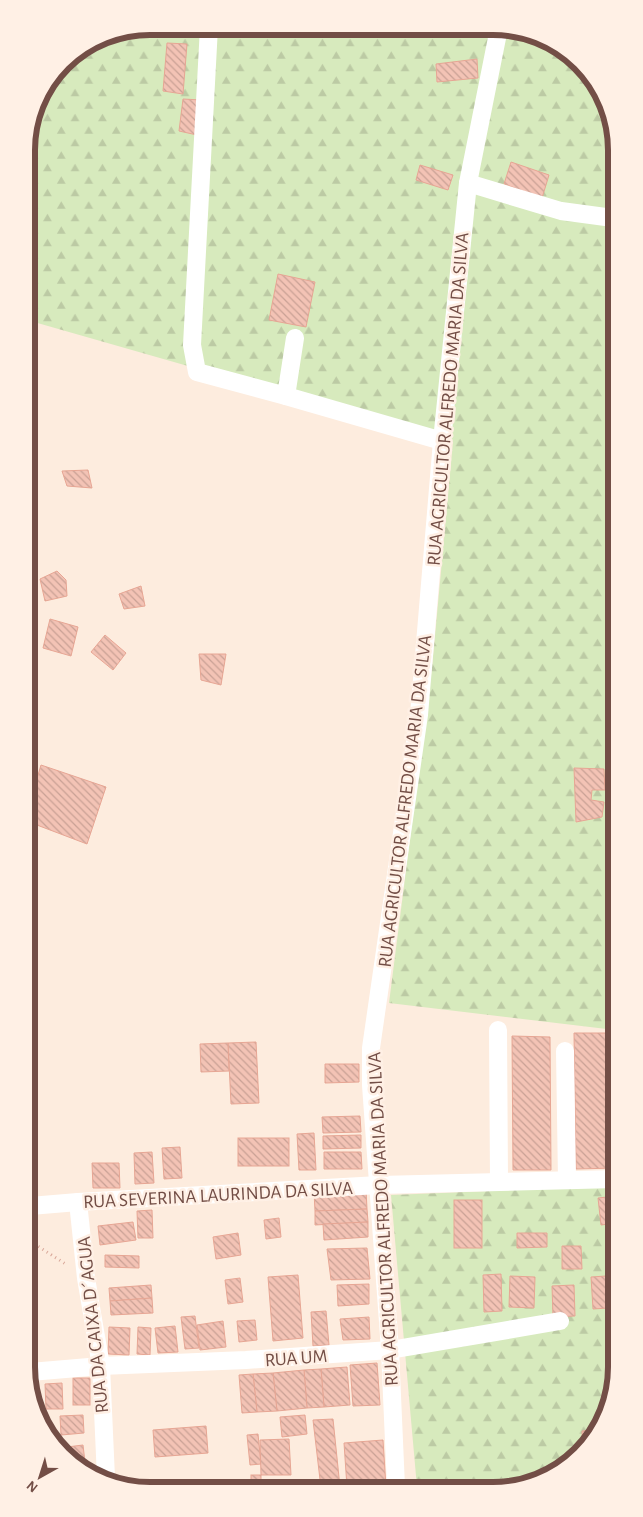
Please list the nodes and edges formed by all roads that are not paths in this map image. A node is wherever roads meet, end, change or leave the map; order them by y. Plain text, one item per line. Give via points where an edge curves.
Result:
1 (209, 35) edge
2 (498, 35) edge
3 (468, 183) junction
4 (608, 217) edge
5 (295, 338) dead end
6 (286, 396) junction
7 (442, 441) junction
8 (498, 1030) dead end
9 (565, 1051) dead end
10 (608, 1179) edge
11 (567, 1180) junction
12 (499, 1182) junction
13 (379, 1185) junction
14 (78, 1202) junction
15 (35, 1206) edge
16 (560, 1321) dead end
17 (390, 1350) junction
18 (101, 1366) junction
19 (35, 1372) edge
20 (106, 1473) edge
21 (396, 1482) edge

1 - 6 street via 192,345 197,372
2 - 3 street, RUA AGRICULTOR ALFREDO MARIA DA SILVA
3 - 4 street via 561,211
3 - 7 street, RUA AGRICULTOR ALFREDO MARIA DA SILVA
5 - 6 street
6 - 7 street
7 - 13 street, RUA AGRICULTOR ALFREDO MARIA DA SILVA via 419,715 371,1048
8 - 12 street
9 - 11 street
10 - 11 street, RUA SEVERINA LAURINDA DA SILVA
11 - 12 street, RUA SEVERINA LAURINDA DA SILVA
12 - 13 street, RUA SEVERINA LAURINDA DA SILVA
13 - 14 street, RUA SEVERINA LAURINDA DA SILVA
13 - 17 street, RUA AGRICULTOR ALFREDO MARIA DA SILVA
14 - 15 street, RUA SEVERINA LAURINDA DA SILVA
14 - 18 street, RUA DA CAIXA D´AGUA via 86,1278
16 - 17 street, RUA UM
17 - 18 street, RUA UM
17 - 21 street, RUA AGRICULTOR ALFREDO MARIA DA SILVA
18 - 19 street, RUA UM
18 - 20 street, RUA DA CAIXA D´AGUA

